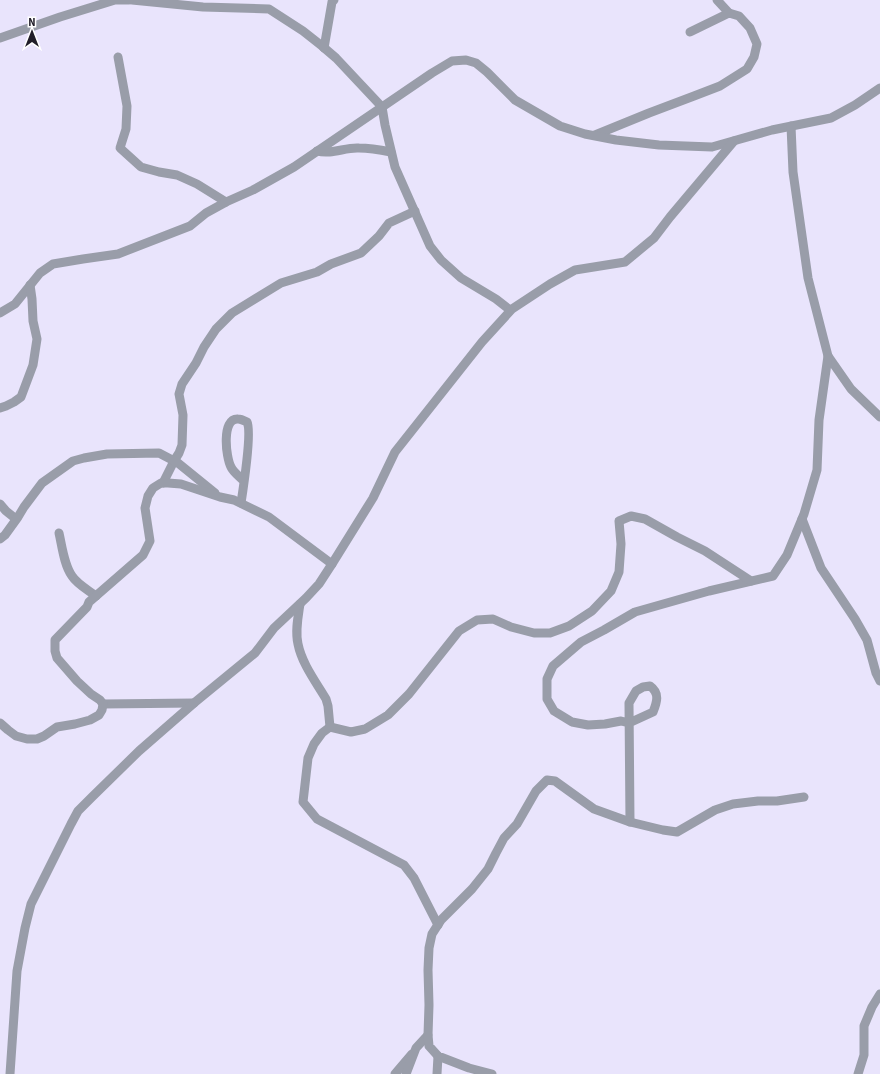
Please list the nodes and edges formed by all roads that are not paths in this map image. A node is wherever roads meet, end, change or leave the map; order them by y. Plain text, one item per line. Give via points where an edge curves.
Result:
1 (130, 0) edge
2 (334, 0) edge
3 (717, 0) edge
4 (729, 13) junction
5 (690, 32) dead end
6 (0, 38) edge
7 (324, 48) junction
8 (118, 57) dead end
9 (880, 88) edge
10 (382, 108) junction
11 (791, 126) junction
12 (595, 135) junction
13 (734, 141) junction
14 (317, 151) junction
15 (391, 152) junction
16 (226, 202) junction
17 (415, 211) junction
18 (30, 285) junction
19 (510, 310) junction
20 (0, 312) edge
21 (828, 356) junction
22 (0, 408) edge
23 (880, 417) edge
24 (174, 461) junction
25 (244, 482) junction
26 (163, 483) junction
27 (220, 497) junction
28 (241, 503) junction
29 (0, 504) edge
30 (802, 519) junction
31 (16, 520) junction
32 (59, 533) dead end
33 (0, 539) edge
34 (332, 564) junction
35 (751, 581) junction
36 (96, 596) junction
37 (300, 604) junction
38 (880, 681) edge
39 (103, 704) junction
40 (194, 704) junction
41 (0, 723) edge
42 (330, 727) junction
43 (804, 797) dead end
44 (630, 822) junction
45 (438, 925) junction
46 (880, 994) edge
47 (428, 1035) junction
48 (416, 1048) junction
49 (438, 1056) junction
50 (10, 1074) edge
51 (395, 1074) edge
52 (406, 1074) edge
53 (437, 1074) edge
54 (492, 1074) edge
55 (858, 1074) edge

1 - 6 street via 115,0
1 - 7 street via 203,8 269,9
2 - 7 street
3 - 4 street
4 - 5 street
4 - 12 street via 739,16 750,28 757,44 754,57 747,69 720,86
7 - 10 street
8 - 16 street via 127,106 126,129 120,148 141,167 177,175
9 - 11 street via 830,118
10 - 12 street via 452,61 466,60 476,63 515,100 560,126
10 - 14 street
10 - 15 street
11 - 13 street
11 - 21 street via 793,172 808,278
12 - 13 street via 616,140 712,147
13 - 19 street via 654,238 625,262 575,270
14 - 15 street via 332,152 358,148
14 - 16 street via 253,190
15 - 17 street
16 - 18 street via 190,226 118,254 53,264 40,273
17 - 19 street via 430,246 441,260 461,278
17 - 24 street via 389,223 361,253 281,284 232,313 211,337 182,384 179,394 183,415 182,445
18 - 20 street via 14,304
18 - 22 street via 37,339 33,365 20,397
19 - 34 street via 395,452 373,498
21 - 23 street via 850,390
21 - 30 street via 819,420 817,470
24 - 26 street
24 - 27 street
24 - 31 street via 159,453 107,454 73,461 42,483
25 - 25 street via 249,425 248,422 238,419 229,424 226,448 231,468
25 - 28 street
26 - 27 street via 181,484
26 - 36 street via 153,488 148,496 145,508 150,541 143,555
27 - 28 street
28 - 34 street via 269,517
29 - 31 street
30 - 35 street via 787,555 772,576
30 - 38 street via 821,568 867,640
31 - 33 street
32 - 36 street via 72,577
34 - 37 street via 319,584
35 - 42 street via 705,551 645,518 631,516 619,521 619,572 611,591 592,611 569,626 550,633 534,633 511,627 493,618 477,620 459,631 409,694 388,715 366,729 351,732
35 - 44 street via 635,612 581,642 553,666 547,679 547,699 554,712 572,722 588,725 620,721 629,723
36 - 39 street via 55,640 55,651 57,658 77,681
37 - 40 street via 274,628 255,653
37 - 42 street via 298,644 304,662 326,699
39 - 40 street
39 - 41 street via 98,715 90,720 57,727 37,739 16,736
40 - 50 street via 139,751 78,812 31,904 18,971
42 - 45 street via 314,744 308,758 303,802 317,819 404,865 414,878
43 - 44 street via 733,804 715,810 677,832
44 - 45 street via 594,808 555,781 547,780 536,791 517,824 504,838 488,869
45 - 47 street via 432,934 429,948
46 - 55 street via 864,1026 864,1055
47 - 48 street
47 - 49 street via 429,1046
48 - 51 street
48 - 52 street
49 - 53 street
49 - 54 street

